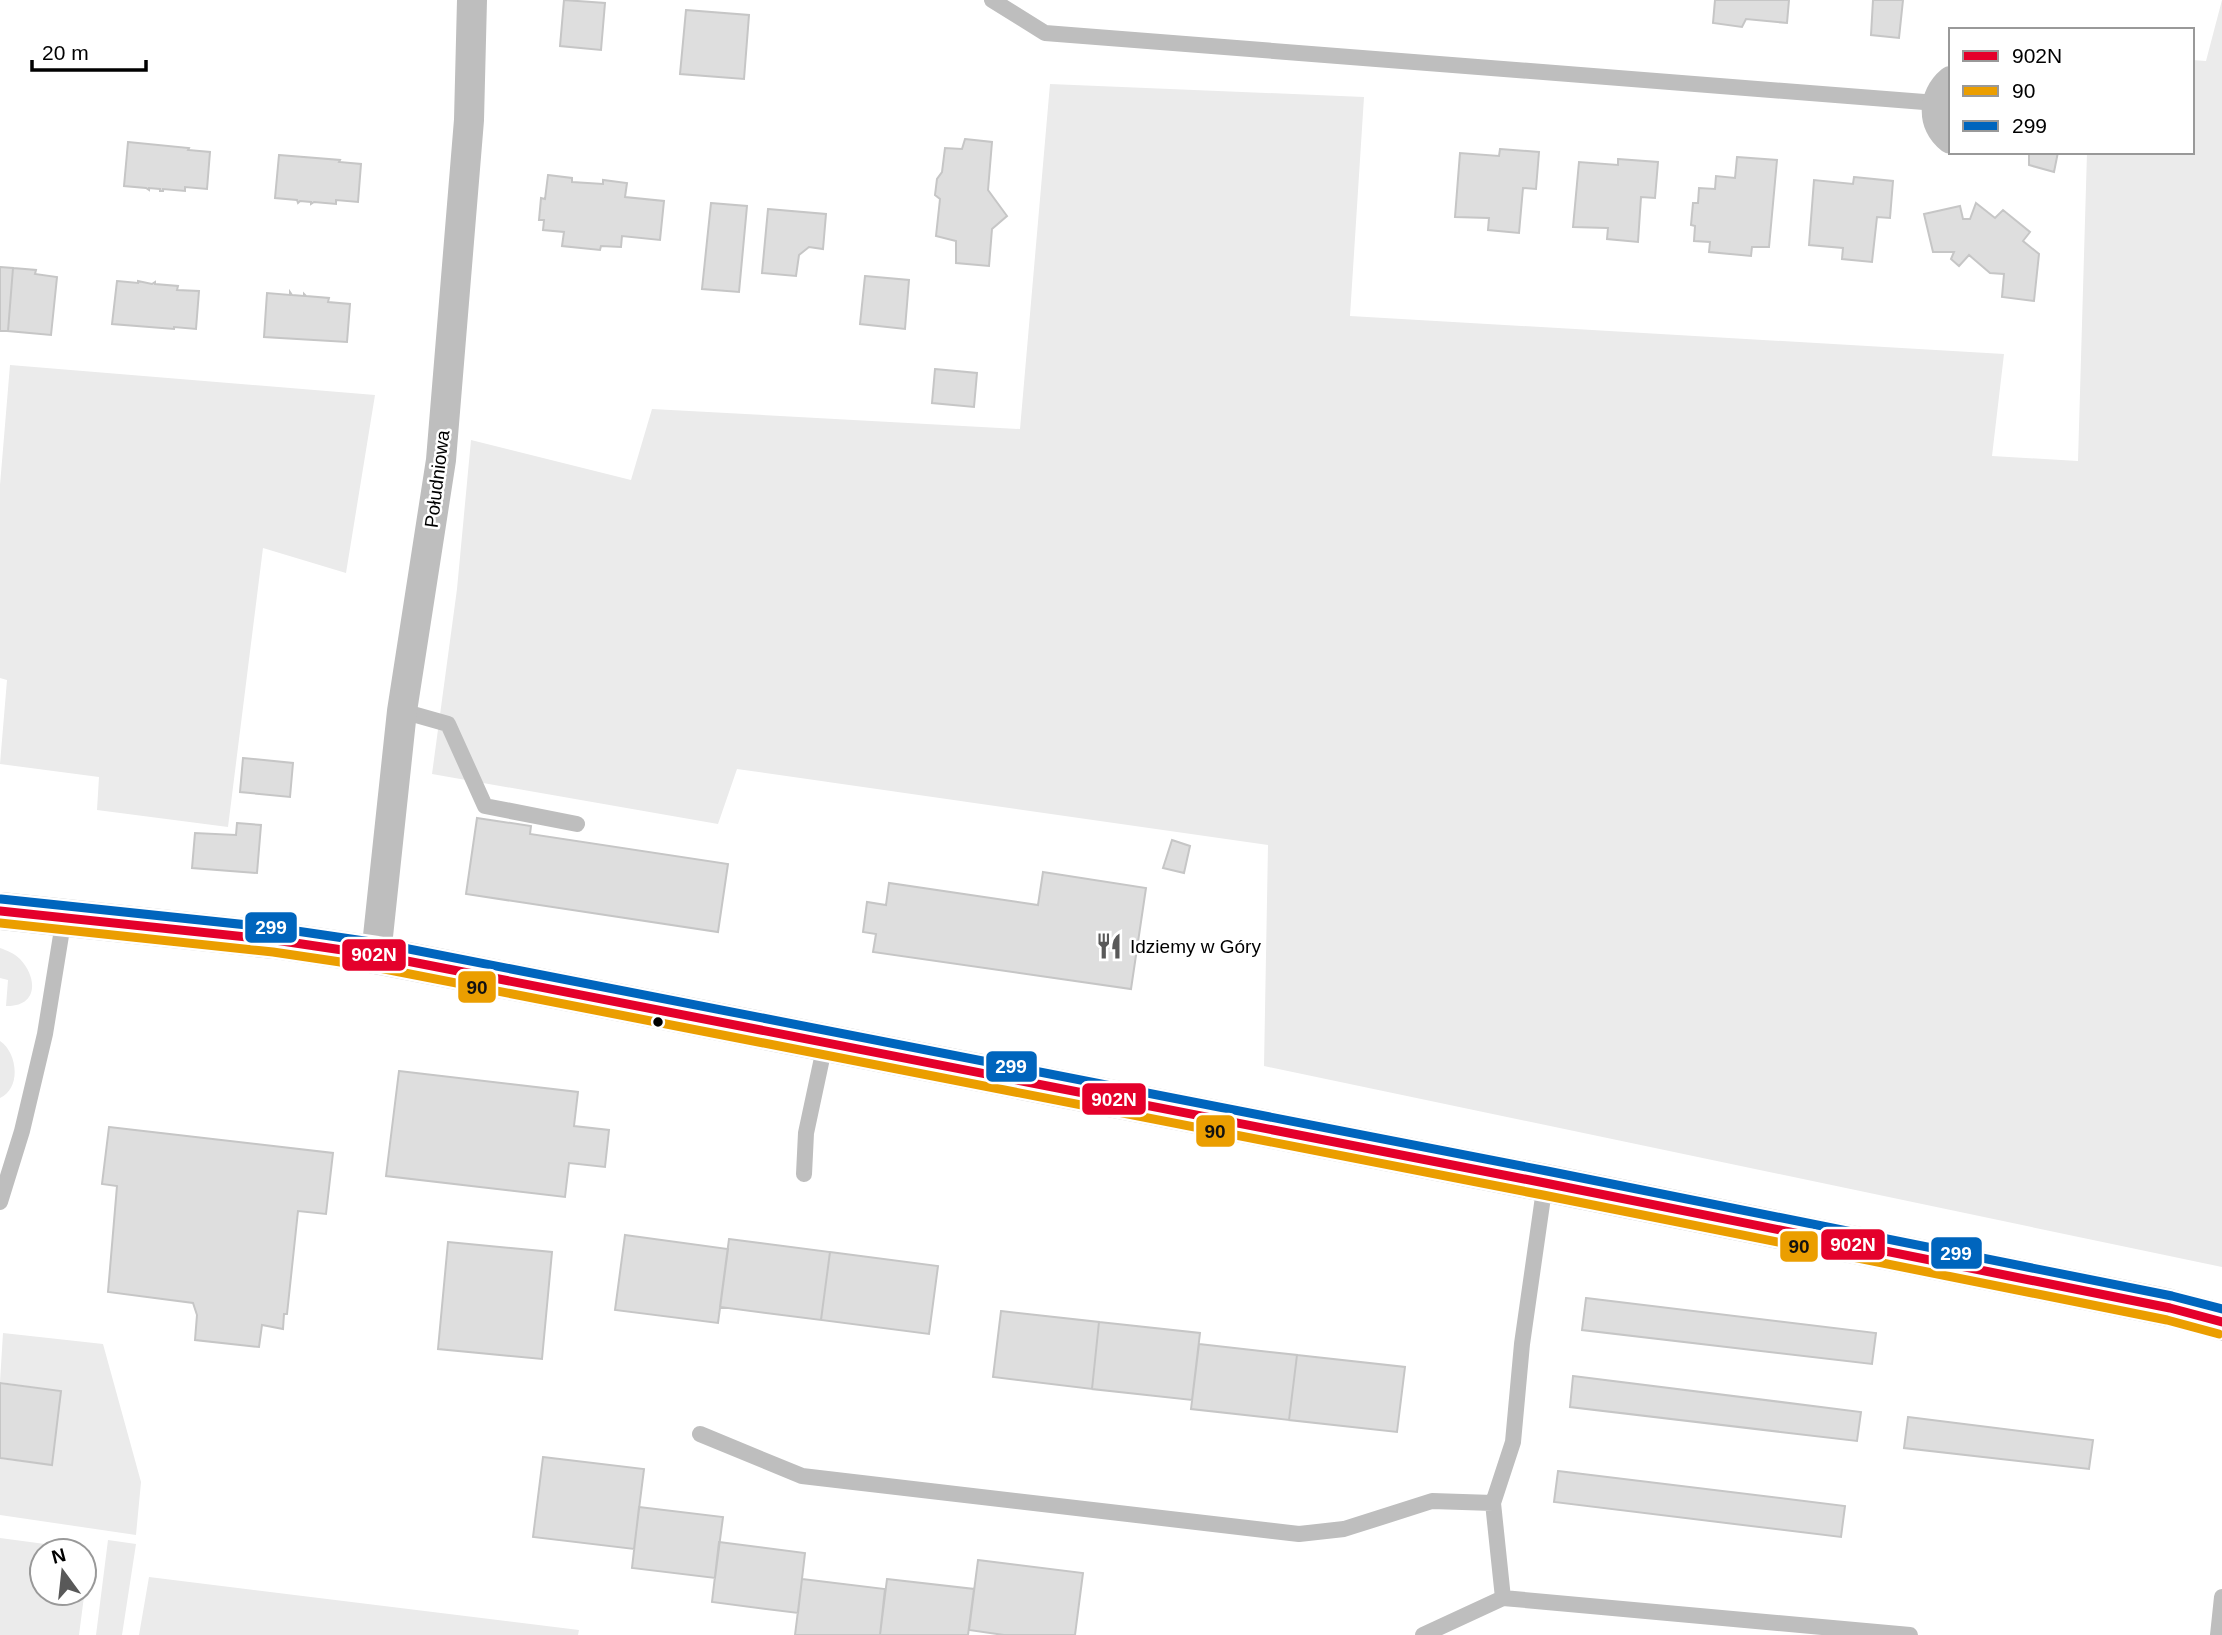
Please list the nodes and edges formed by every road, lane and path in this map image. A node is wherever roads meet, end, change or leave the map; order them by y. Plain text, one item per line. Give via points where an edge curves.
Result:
1 (472, 0) edge
2 (992, 0) edge
3 (1944, 92) edge
4 (1949, 138) edge
5 (402, 711) junction
6 (577, 824) dead end
7 (0, 911) edge
8 (64, 917) junction
9 (376, 955) junction
10 (825, 1044) junction
11 (804, 1174) dead end
12 (1545, 1183) junction
13 (0, 1202) edge
14 (2222, 1322) edge
15 (700, 1434) dead end
16 (1493, 1503) junction
17 (2222, 1597) edge
18 (1503, 1598) junction
19 (1423, 1635) edge
20 (1910, 1635) edge
21 (2218, 1635) edge

1 - 5 street, Południowa via 469,120 441,460
2 - 3 lane via 1045,33
3 - 4 street via 1937,120
5 - 6 lane via 448,724 485,806
5 - 9 street, Południowa
7 - 8 street
8 - 9 street
8 - 13 lane via 45,1034
9 - 10 street
10 - 11 lane via 806,1133
10 - 12 street
12 - 14 street
12 - 16 lane via 1513,1442
15 - 16 lane via 802,1476 1299,1534 1344,1529 1432,1500
16 - 18 lane
17 - 21 lane
18 - 19 lane
18 - 20 lane

